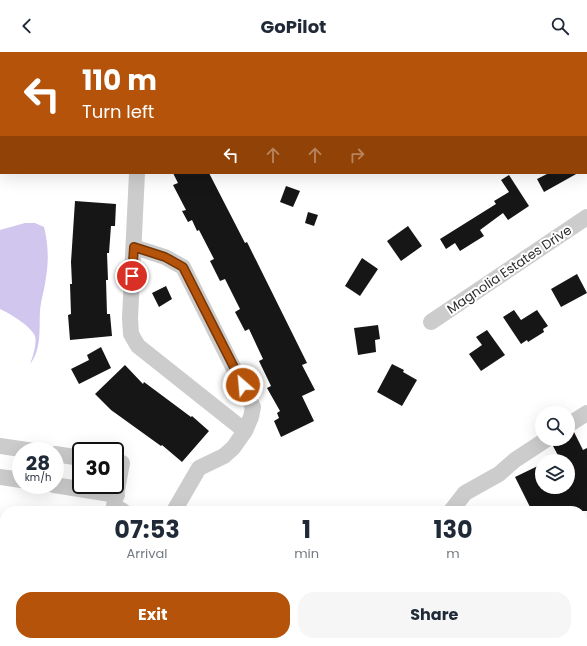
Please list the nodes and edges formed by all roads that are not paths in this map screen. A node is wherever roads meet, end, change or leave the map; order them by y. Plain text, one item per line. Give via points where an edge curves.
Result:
1 (137, 174) edge
2 (587, 216) edge
3 (134, 247) junction
4 (431, 322) dead end
5 (587, 413) edge
6 (575, 421) edge
7 (245, 431) junction
8 (0, 446) edge
9 (536, 446) edge
10 (12, 448) edge
11 (0, 477) edge
12 (12, 479) edge
13 (64, 487) edge
14 (116, 495) joint
15 (114, 506) edge
16 (177, 506) edge
17 (455, 506) edge

1 - 3 street
2 - 4 street, Magnolia Estates Drive
3 - 7 street via 165,257 183,267 253,407
3 - 7 street via 130,318 131,334 138,346
5 - 6 street
7 - 16 street via 224,456 199,468
8 - 10 street
9 - 17 street via 499,474 465,493
11 - 12 street
13 - 14 street
14 - 15 street

